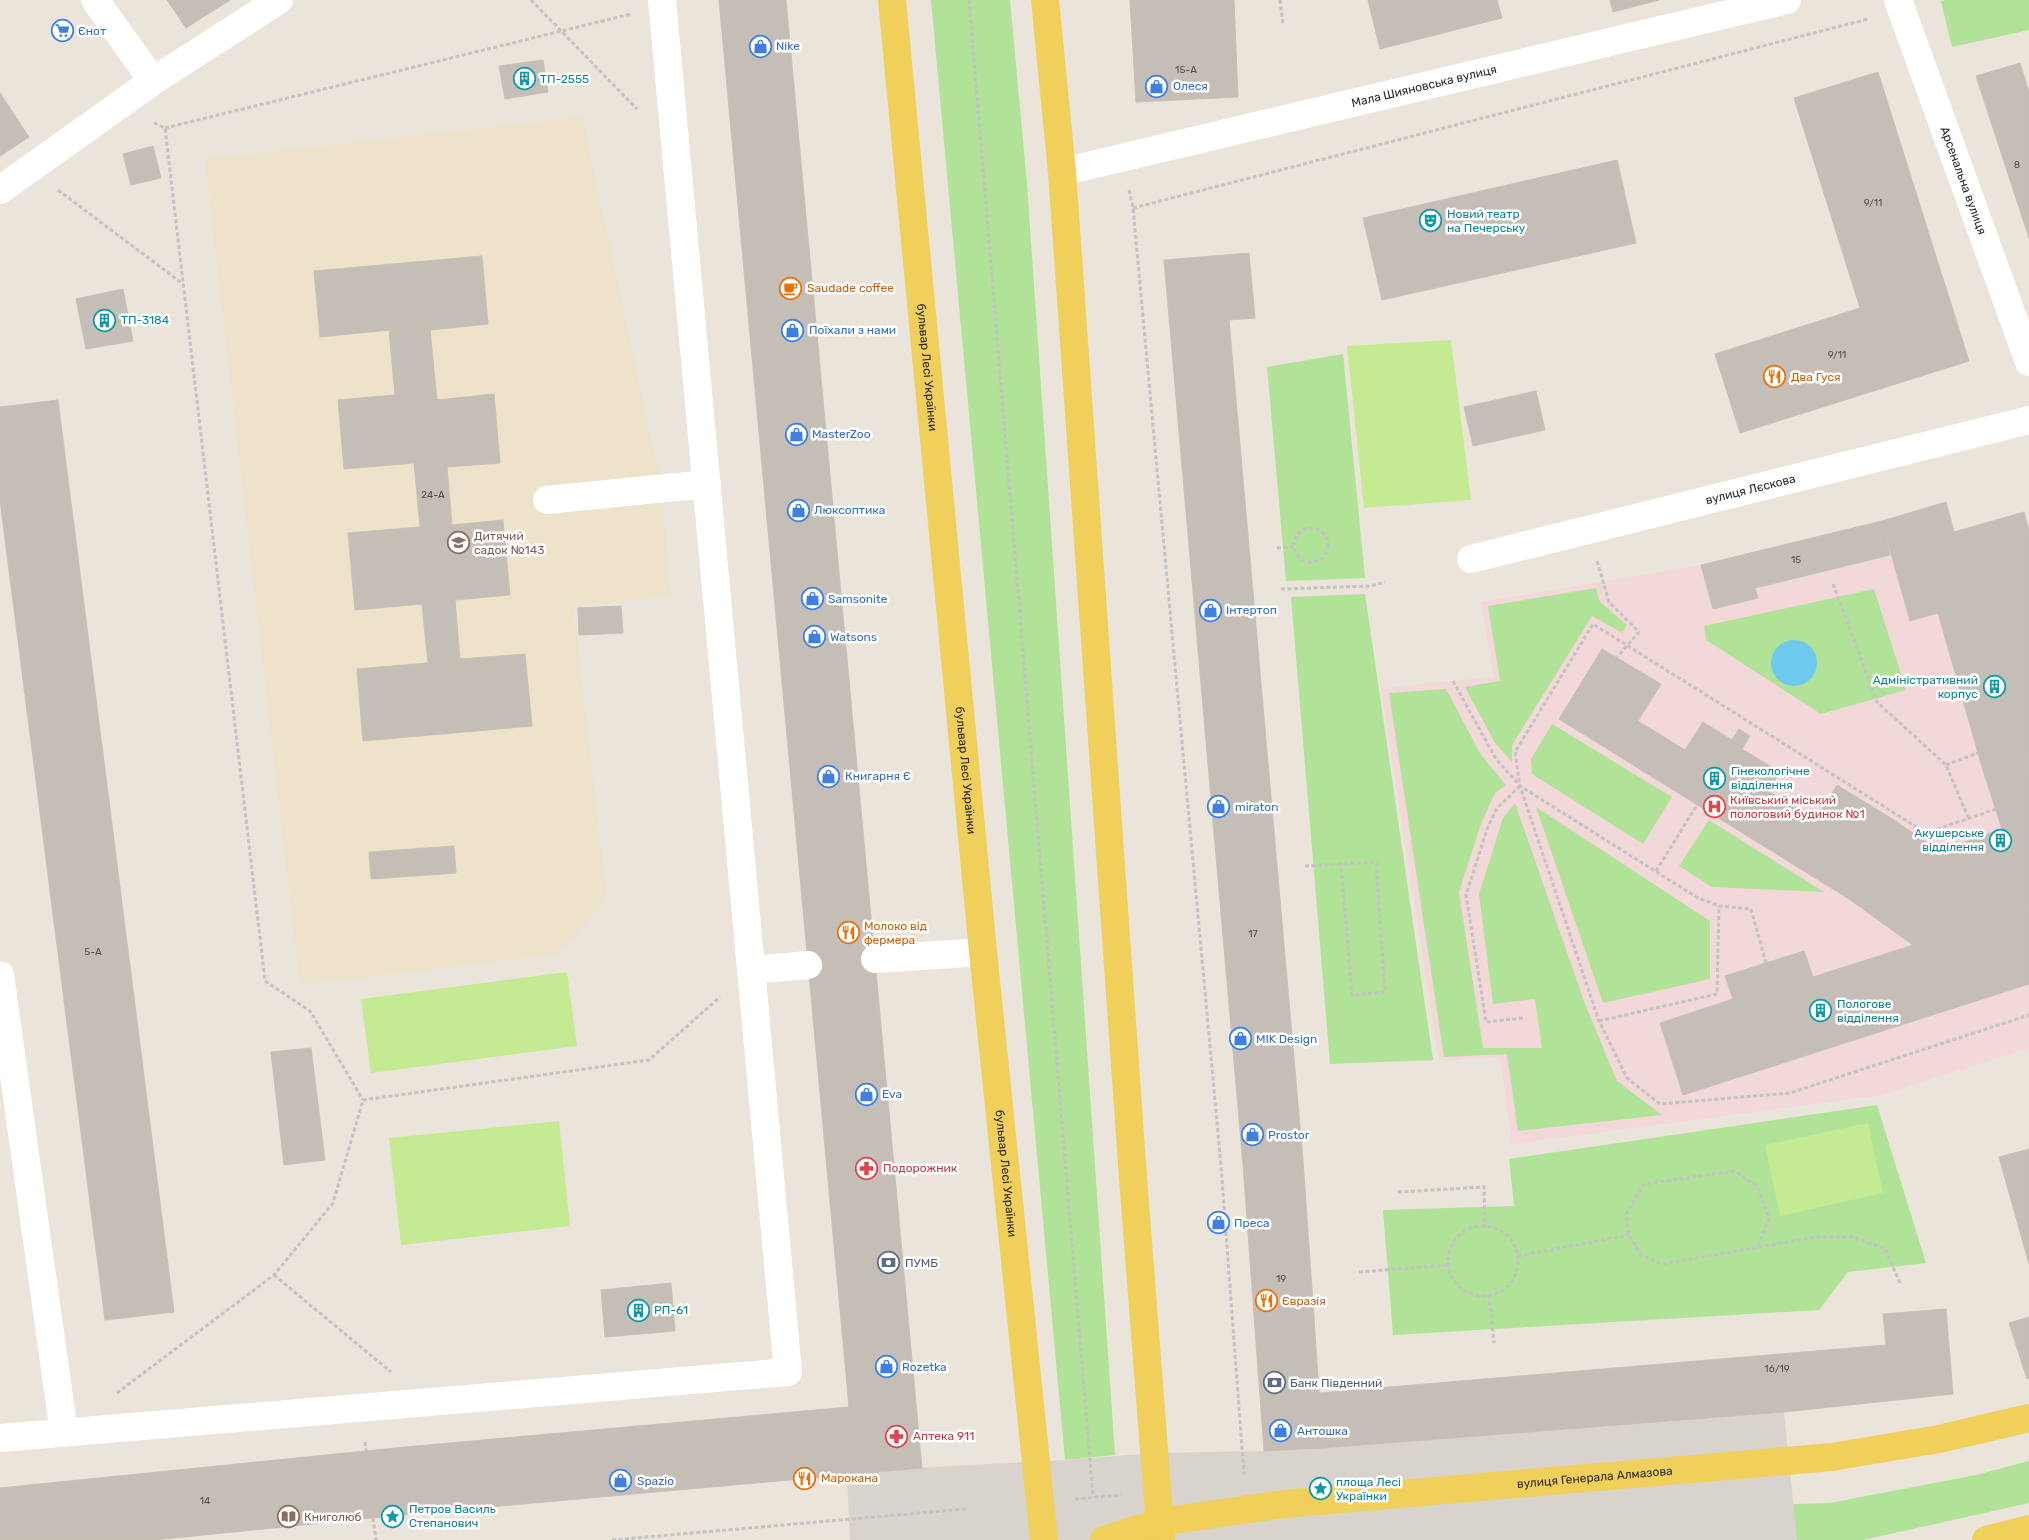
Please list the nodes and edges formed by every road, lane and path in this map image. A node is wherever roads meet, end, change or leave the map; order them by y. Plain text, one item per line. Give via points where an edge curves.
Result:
1 (95, 0) edge
2 (279, 0) edge
3 (532, 0) edge
4 (892, 0) edge
5 (969, 0) edge
6 (1045, 0) edge
7 (1280, 0) edge
8 (1788, 0) edge
9 (663, 3) edge
10 (1900, 5) edge
11 (1283, 25) dead end
12 (562, 31) junction
13 (153, 81) junction
14 (118, 106) junction
15 (165, 128) junction
16 (676, 149) junction
17 (1122, 159) junction
18 (29, 169) junction
19 (1062, 172) junction
20 (0, 190) edge
21 (1133, 208) junction
22 (183, 285) junction
23 (2029, 362) edge
24 (2029, 420) edge
25 (707, 484) junction
26 (547, 500) dead end
27 (1293, 547) junction
28 (1277, 548) dead end
29 (1596, 557) dead end
30 (1472, 559) dead end
31 (1385, 582) dead end
32 (1833, 584) dead end
33 (1281, 590) dead end
34 (1627, 645) junction
35 (1616, 657) dead end
36 (1453, 681) dead end
37 (1978, 753) dead end
38 (1946, 765) junction
39 (1520, 786) junction
40 (1697, 804) dead end
41 (1996, 809) dead end
42 (1968, 817) junction
43 (1341, 864) junction
44 (1305, 866) dead end
45 (1656, 871) junction
46 (1719, 906) junction
47 (982, 952) junction
48 (875, 959) dead end
49 (1766, 963) dead end
50 (808, 965) dead end
51 (751, 970) junction
52 (0, 975) edge
53 (2029, 1015) edge
54 (1522, 1018) dead end
55 (1599, 1021) junction
56 (363, 1100) junction
57 (1398, 1192) dead end
58 (1485, 1226) junction
59 (1628, 1235) junction
60 (1758, 1246) junction
61 (1518, 1256) junction
62 (1448, 1265) junction
63 (1358, 1272) dead end
64 (274, 1275) junction
65 (1900, 1284) dead end
66 (1489, 1295) junction
67 (1494, 1343) dead end
68 (111, 1398) dead end
69 (427, 1401) junction
70 (2029, 1418) edge
71 (64, 1433) junction
72 (0, 1438) edge
73 (1252, 1474) dead end
74 (1121, 1495) dead end
75 (1093, 1497) junction
76 (1075, 1499) dead end
77 (966, 1509) dead end
78 (373, 1518) dead end
79 (2029, 1529) edge
80 (1160, 1531) edge
81 (376, 1540) edge
82 (612, 1540) edge
83 (1044, 1540) edge
84 (1104, 1540) edge
85 (1986, 1540) edge

1 - 13 street
2 - 13 street
3 - 12 path
4 - 47 main road, бульвар Лесі Українки
5 - 75 path
6 - 19 main road
7 - 11 path
8 - 17 street, Мала Шияновська вулиця
9 - 12 path
9 - 16 street
10 - 21 path
10 - 23 street, Арсенальна вулиця
12 - 15 path
12 - 16 path
13 - 14 street
14 - 15 path
14 - 18 street
15 - 22 path
16 - 25 street
17 - 19 street, Мала Шияновська вулиця
17 - 21 path
18 - 20 street
18 - 22 path
19 - 80 main road
21 - 73 path via 1221,1166 1243,1475
22 - 56 path via 265,981 310,1011
24 - 30 street, вулиця Лєскова
25 - 26 street
25 - 51 street
27 - 27 path via 1296,535 1306,528 1318,528 1328,542 1326,554 1312,562 1305,562
27 - 28 path
29 - 34 path via 1609,602 1638,632
31 - 33 path via 1372,586
32 - 38 path via 1877,702
34 - 35 path
34 - 39 path via 1593,624 1515,752
34 - 42 path via 1926,832
36 - 39 path via 1496,758
37 - 38 path
38 - 42 path
39 - 45 path
39 - 54 path via 1496,808 1466,895 1486,1022
39 - 55 path
40 - 45 path
41 - 42 path
43 - 43 path via 1376,862 1385,992 1352,995
43 - 44 path
45 - 46 path via 1698,898
46 - 49 path via 1751,908
46 - 55 path via 1716,994
47 - 48 street
47 - 83 main road, бульвар Лесі Українки
50 - 51 street
51 - 56 path via 649,1060
51 - 69 street via 788,1372
52 - 71 street
53 - 55 path via 1790,1093 1660,1104 1627,1078
56 - 64 path via 334,1203
57 - 58 path via 1484,1187
58 - 61 path via 1497,1228 1507,1235
58 - 62 path via 1462,1232 1453,1242
59 - 60 path via 1641,1255 1662,1264
59 - 60 path via 1626,1214 1644,1184 1735,1171 1758,1187 1769,1218
59 - 61 path
60 - 65 path via 1816,1237 1853,1237 1885,1249
61 - 66 path via 1516,1273 1510,1284
62 - 63 path
62 - 66 path via 1459,1287 1477,1295
64 - 68 path
64 - 69 path
66 - 67 path
69 - 71 street
70 - 80 main road, вулиця Генерала Алмазова via 1939,1439 1832,1457 1284,1504
71 - 72 street
74 - 75 path
75 - 76 path
77 - 82 path
78 - 81 path
79 - 85 main road
80 - 84 main road

